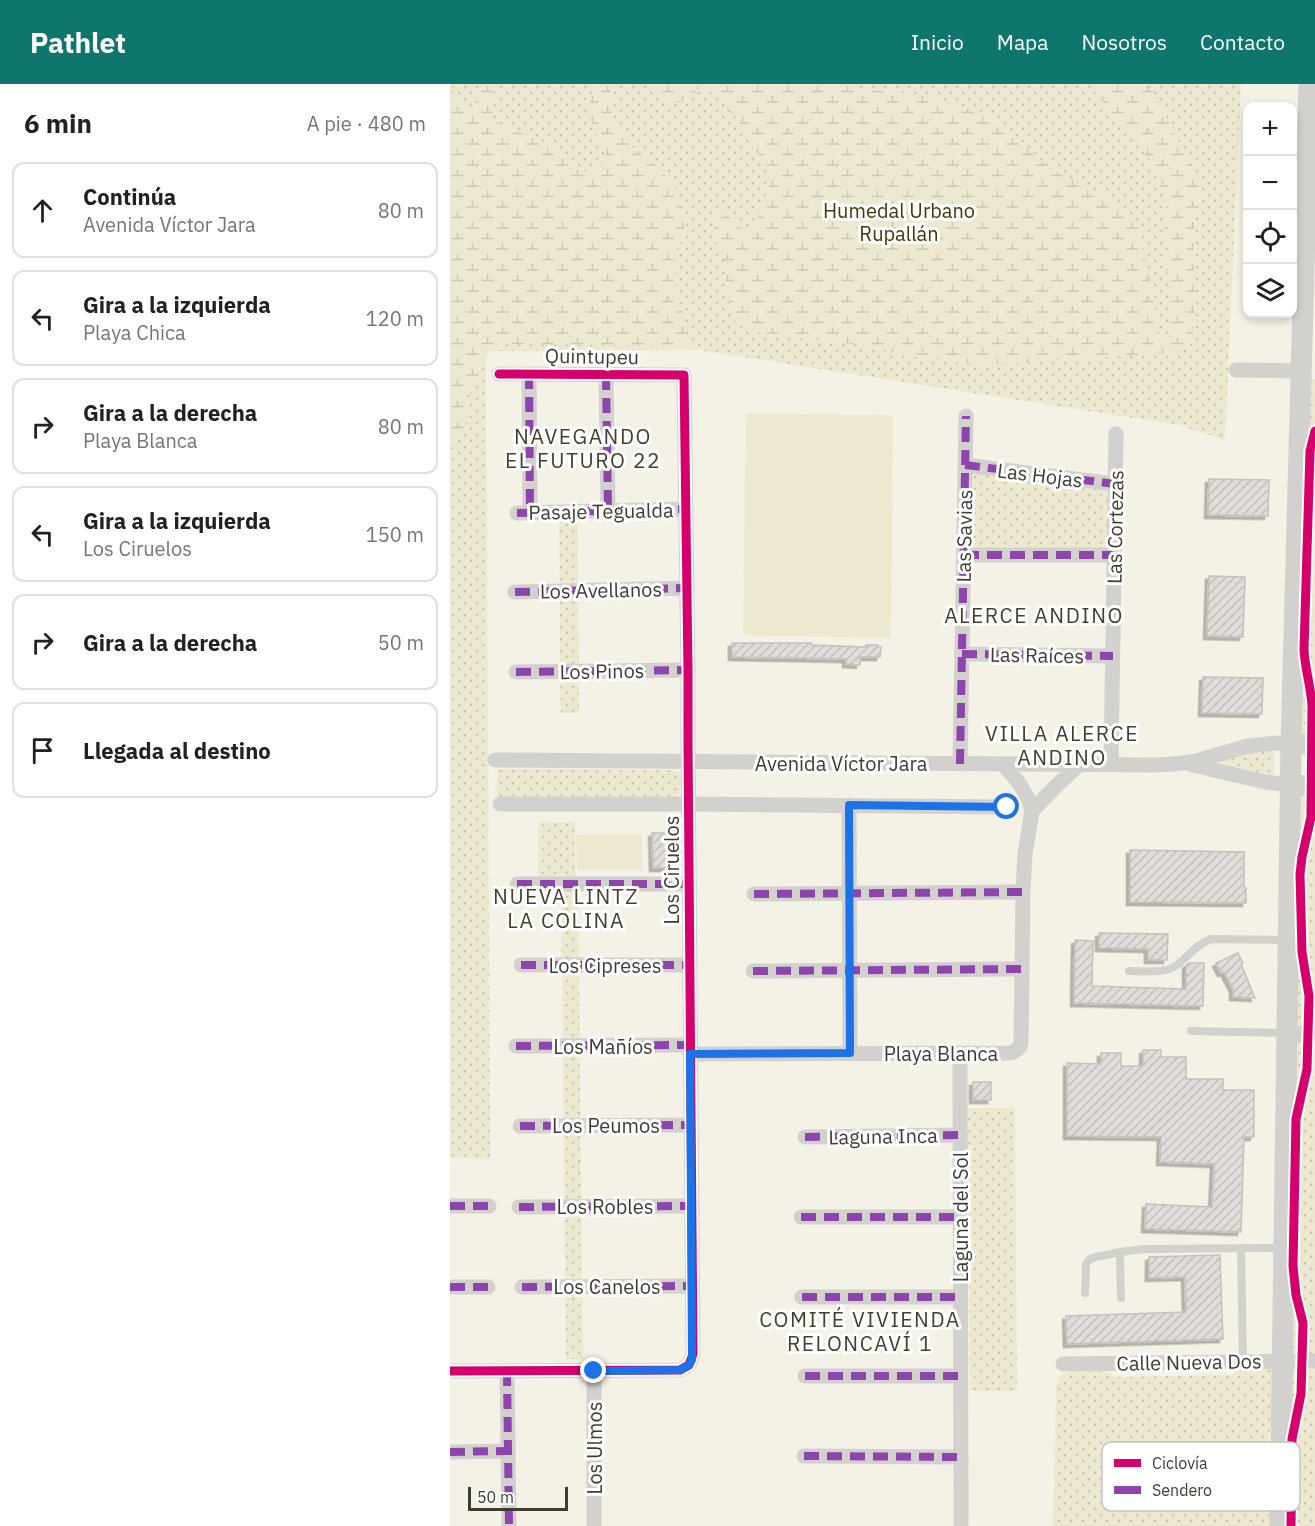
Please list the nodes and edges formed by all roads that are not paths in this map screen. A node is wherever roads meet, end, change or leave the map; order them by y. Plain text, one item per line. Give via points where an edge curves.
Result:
1 (1309, 84) edge
2 (1236, 370) dead end
3 (1308, 372) edge
4 (499, 374) dead end
5 (530, 374) junction
6 (606, 375) junction
7 (684, 375) joint
8 (966, 416) dead end
9 (1116, 434) dead end
10 (965, 465) junction
11 (1115, 484) junction
12 (686, 509) junction
13 (608, 511) junction
14 (964, 555) junction
15 (1114, 555) junction
16 (687, 588) junction
17 (515, 592) dead end
18 (962, 654) junction
19 (1113, 656) junction
20 (688, 670) junction
21 (516, 672) dead end
22 (1291, 744) junction
23 (1315, 744) edge
24 (495, 760) dead end
25 (688, 762) junction
26 (1191, 762) junction
27 (960, 764) junction
28 (1003, 764) junction
29 (1080, 764) junction
30 (1111, 765) junction
31 (1290, 784) junction
32 (1315, 786) edge
33 (500, 804) dead end
34 (689, 804) junction
35 (849, 805) junction
36 (1007, 807) dead end
37 (1032, 811) junction
38 (517, 884) dead end
39 (689, 884) junction
40 (1023, 892) junction
41 (754, 894) dead end
42 (849, 894) junction
43 (1288, 940) junction
44 (521, 965) dead end
45 (690, 965) junction
46 (1022, 969) junction
47 (850, 970) junction
48 (753, 971) dead end
49 (1129, 971) dead end
50 (1191, 1031) dead end
51 (1287, 1033) junction
52 (1315, 1033) edge
53 (516, 1046) dead end
54 (690, 1050) junction
55 (850, 1053) junction
56 (960, 1053) junction
57 (691, 1125) junction
58 (520, 1126) dead end
59 (960, 1135) junction
60 (805, 1137) dead end
61 (450, 1206) edge
62 (489, 1206) dead end
63 (692, 1206) junction
64 (519, 1207) dead end
65 (801, 1217) dead end
66 (960, 1217) junction
67 (1241, 1248) junction
68 (1283, 1248) junction
69 (1120, 1252) junction
70 (692, 1286) junction
71 (450, 1287) edge
72 (488, 1287) dead end
73 (522, 1287) dead end
74 (1085, 1293) dead end
75 (802, 1297) dead end
76 (960, 1297) junction
77 (1121, 1298) dead end
78 (1282, 1361) junction
79 (1315, 1361) edge
80 (1243, 1362) junction
81 (1063, 1364) dead end
82 (450, 1371) edge
83 (507, 1371) junction
84 (594, 1371) junction
85 (805, 1376) dead end
86 (960, 1376) junction
87 (1281, 1442) edge
88 (508, 1451) junction
89 (450, 1452) edge
90 (804, 1456) dead end
91 (961, 1457) junction
92 (1280, 1511) edge
93 (509, 1526) edge
94 (594, 1526) edge
95 (961, 1526) edge
96 (1280, 1526) edge

1 - 3 main road
2 - 3 street
3 - 22 main road
4 - 5 street, Quintupeu
5 - 6 street, Quintupeu
5 - 13 street, Pasaje Tegualda via 523,513
6 - 7 street, Quintupeu
6 - 13 street
7 - 12 street, Los Ciruelos
8 - 10 street, Las Savias
9 - 11 street, Las Cortezas
10 - 11 street, Las Hojas
10 - 14 street, Las Savias
11 - 15 street, Las Cortezas
12 - 13 street, Pasaje Tegualda
12 - 16 street, Los Ciruelos
14 - 15 street
14 - 18 street, Las Savias
15 - 19 street, Las Cortezas
16 - 17 street, Los Avellanos
16 - 20 street, Los Ciruelos
18 - 19 street, Las Raíces
18 - 27 street, Las Savias
19 - 30 street, Las Cortezas
20 - 21 street, Los Pinos
20 - 25 street, Los Ciruelos
22 - 23 main road
22 - 26 street, Avenida Víctor Jara via 1248,746
22 - 31 main road
24 - 25 street, Avenida Víctor Jara
25 - 27 street, Avenida Víctor Jara
25 - 34 street, Los Ciruelos
26 - 30 street, Avenida Víctor Jara
26 - 31 street, Avenida Víctor Jara via 1265,782
27 - 28 street, Avenida Víctor Jara
28 - 29 street, Avenida Víctor Jara
28 - 37 street via 1019,783
29 - 30 street, Avenida Víctor Jara
29 - 37 street
31 - 32 main road
31 - 43 main road
33 - 34 street
34 - 35 street
34 - 39 street, Los Ciruelos
35 - 36 street
35 - 42 street
37 - 40 street
38 - 39 street
39 - 45 street, Los Ciruelos
40 - 42 street
40 - 46 street
41 - 42 street
42 - 47 street
43 - 49 lane via 1211,939 1175,967
43 - 51 main road
44 - 45 street, Los Cipreses
45 - 54 street, Los Ciruelos
46 - 47 street
46 - 56 street, Playa Blanca via 1018,1049 1011,1053
47 - 48 street
47 - 55 street
50 - 51 lane
51 - 52 street
51 - 68 main road
53 - 54 street, Los Mañíos
54 - 55 street, Playa Blanca
54 - 57 street, Los Ciruelos
55 - 56 street, Playa Blanca
56 - 59 street, Laguna del Sol
57 - 58 street, Los Peumos
57 - 63 street, Los Ciruelos
59 - 60 street, Laguna Inca
59 - 66 street, Laguna del Sol
61 - 62 street
63 - 64 street, Los Robles
63 - 70 street, Los Ciruelos
65 - 66 street
66 - 76 street, Laguna del Sol
67 - 68 lane
67 - 69 lane
67 - 80 lane
68 - 78 main road
69 - 74 lane via 1088,1261
69 - 77 lane
70 - 73 street, Los Canelos
70 - 84 street, Los Ciruelos via 693,1354 689,1365 680,1370
71 - 72 street
75 - 76 street
76 - 86 street, Laguna del Sol
78 - 79 street, Calle Nueva Dos
78 - 80 street, Calle Nueva Dos
78 - 87 main road
80 - 81 street, Calle Nueva Dos
82 - 83 street
83 - 84 street
83 - 88 street
84 - 94 street, Los Ulmos
85 - 86 street
86 - 91 street, Laguna del Sol
88 - 89 street
88 - 93 street
90 - 91 street
91 - 95 street, Laguna del Sol
92 - 96 main road

